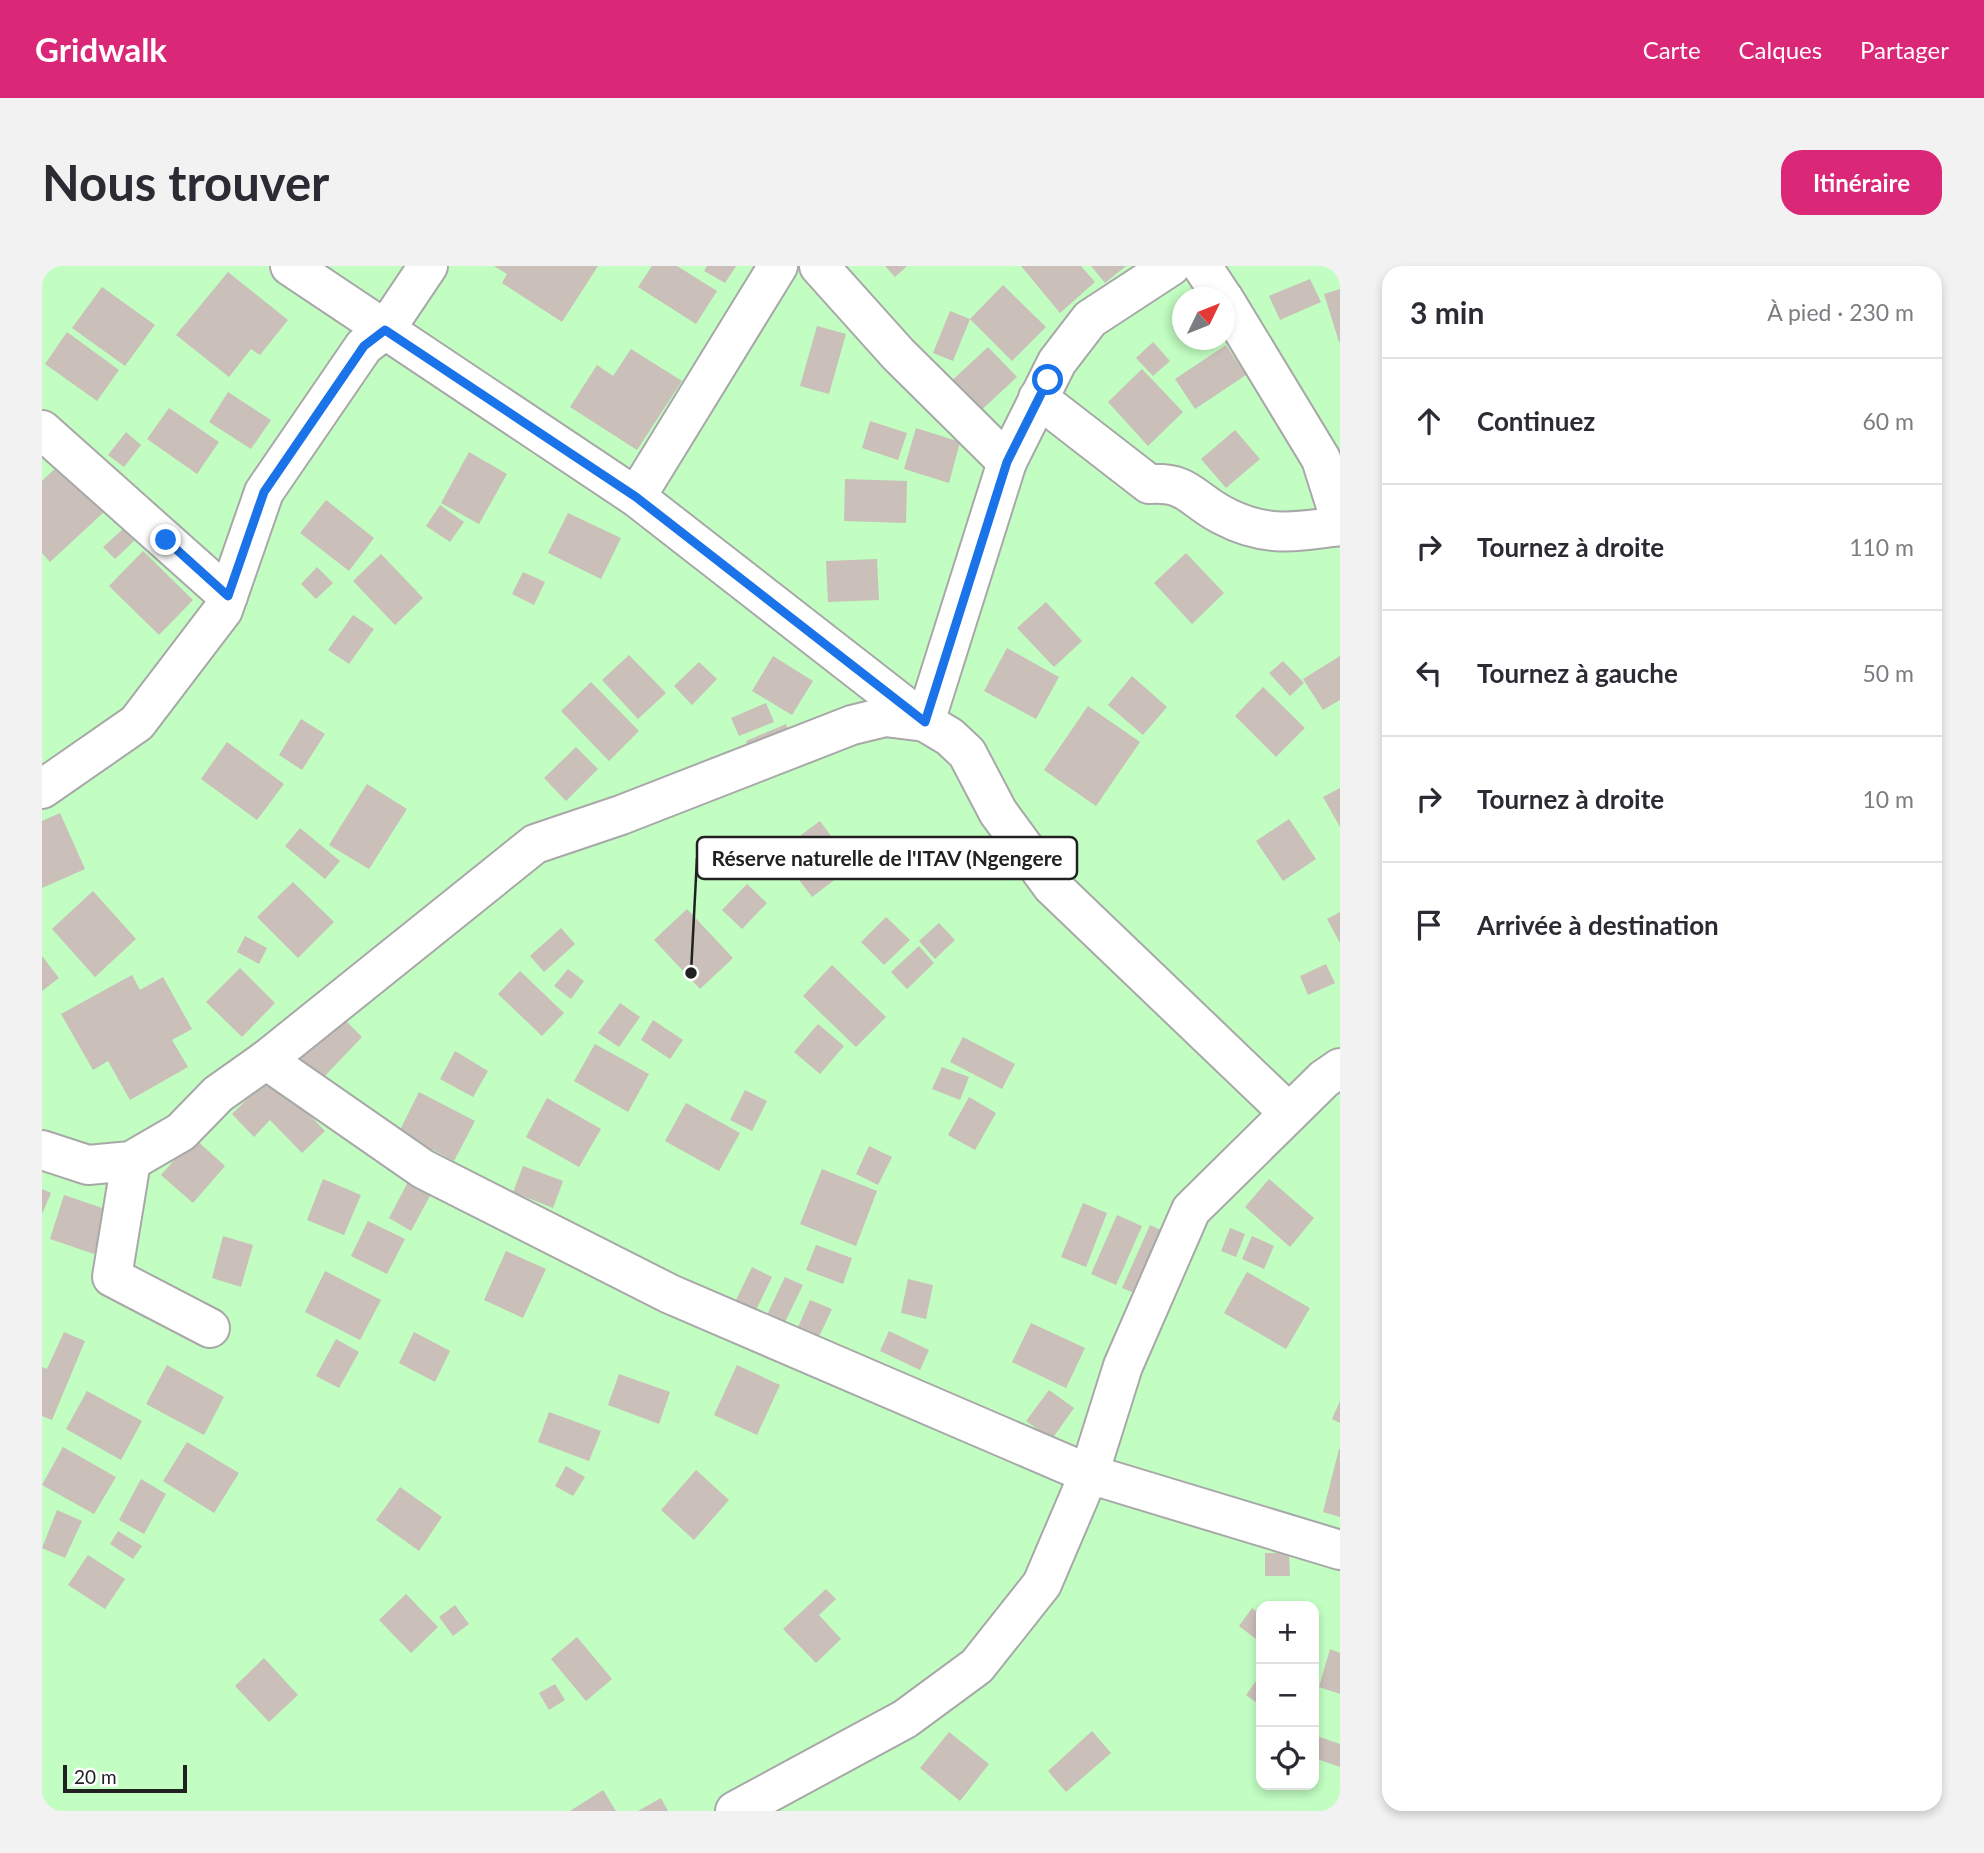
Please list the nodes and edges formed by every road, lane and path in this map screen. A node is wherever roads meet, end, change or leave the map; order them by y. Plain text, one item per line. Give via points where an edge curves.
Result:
1 (290, 266) edge
2 (429, 266) edge
3 (778, 266) edge
4 (819, 266) edge
5 (1171, 266) edge
6 (1202, 266) edge
7 (1216, 287) edge
8 (1235, 316) edge
9 (385, 330) junction
10 (1038, 398) junction
11 (42, 430) edge
12 (1007, 462) junction
13 (636, 497) junction
14 (1340, 519) edge
15 (1340, 526) edge
16 (228, 596) junction
17 (925, 722) junction
18 (42, 789) edge
19 (266, 1060) junction
20 (1340, 1068) edge
21 (1289, 1113) junction
22 (42, 1150) edge
23 (131, 1161) junction
24 (210, 1328) dead end
25 (1089, 1474) junction
26 (1340, 1550) edge
27 (735, 1811) edge

1 - 9 street
2 - 9 street
3 - 13 street
4 - 12 street via 898,354
5 - 10 street via 1090,319 1057,362
6 - 7 street
8 - 14 street via 1321,459
9 - 13 street
9 - 16 street via 364,346 264,492
10 - 12 street
10 - 15 street via 1149,484 1173,483 1223,516 1278,534
11 - 16 street
12 - 17 street
13 - 17 street
16 - 18 street via 223,610 137,723
17 - 19 street via 885,718 852,725 657,802 535,844
17 - 21 street via 967,753 999,812 1052,886
19 - 23 street via 218,1094 181,1132
19 - 25 street via 423,1169 670,1294
20 - 21 street
21 - 25 street via 1191,1210 1124,1366
22 - 23 street via 88,1165
23 - 24 street via 112,1277
25 - 26 street
25 - 27 street via 1042,1584 977,1666 905,1719

